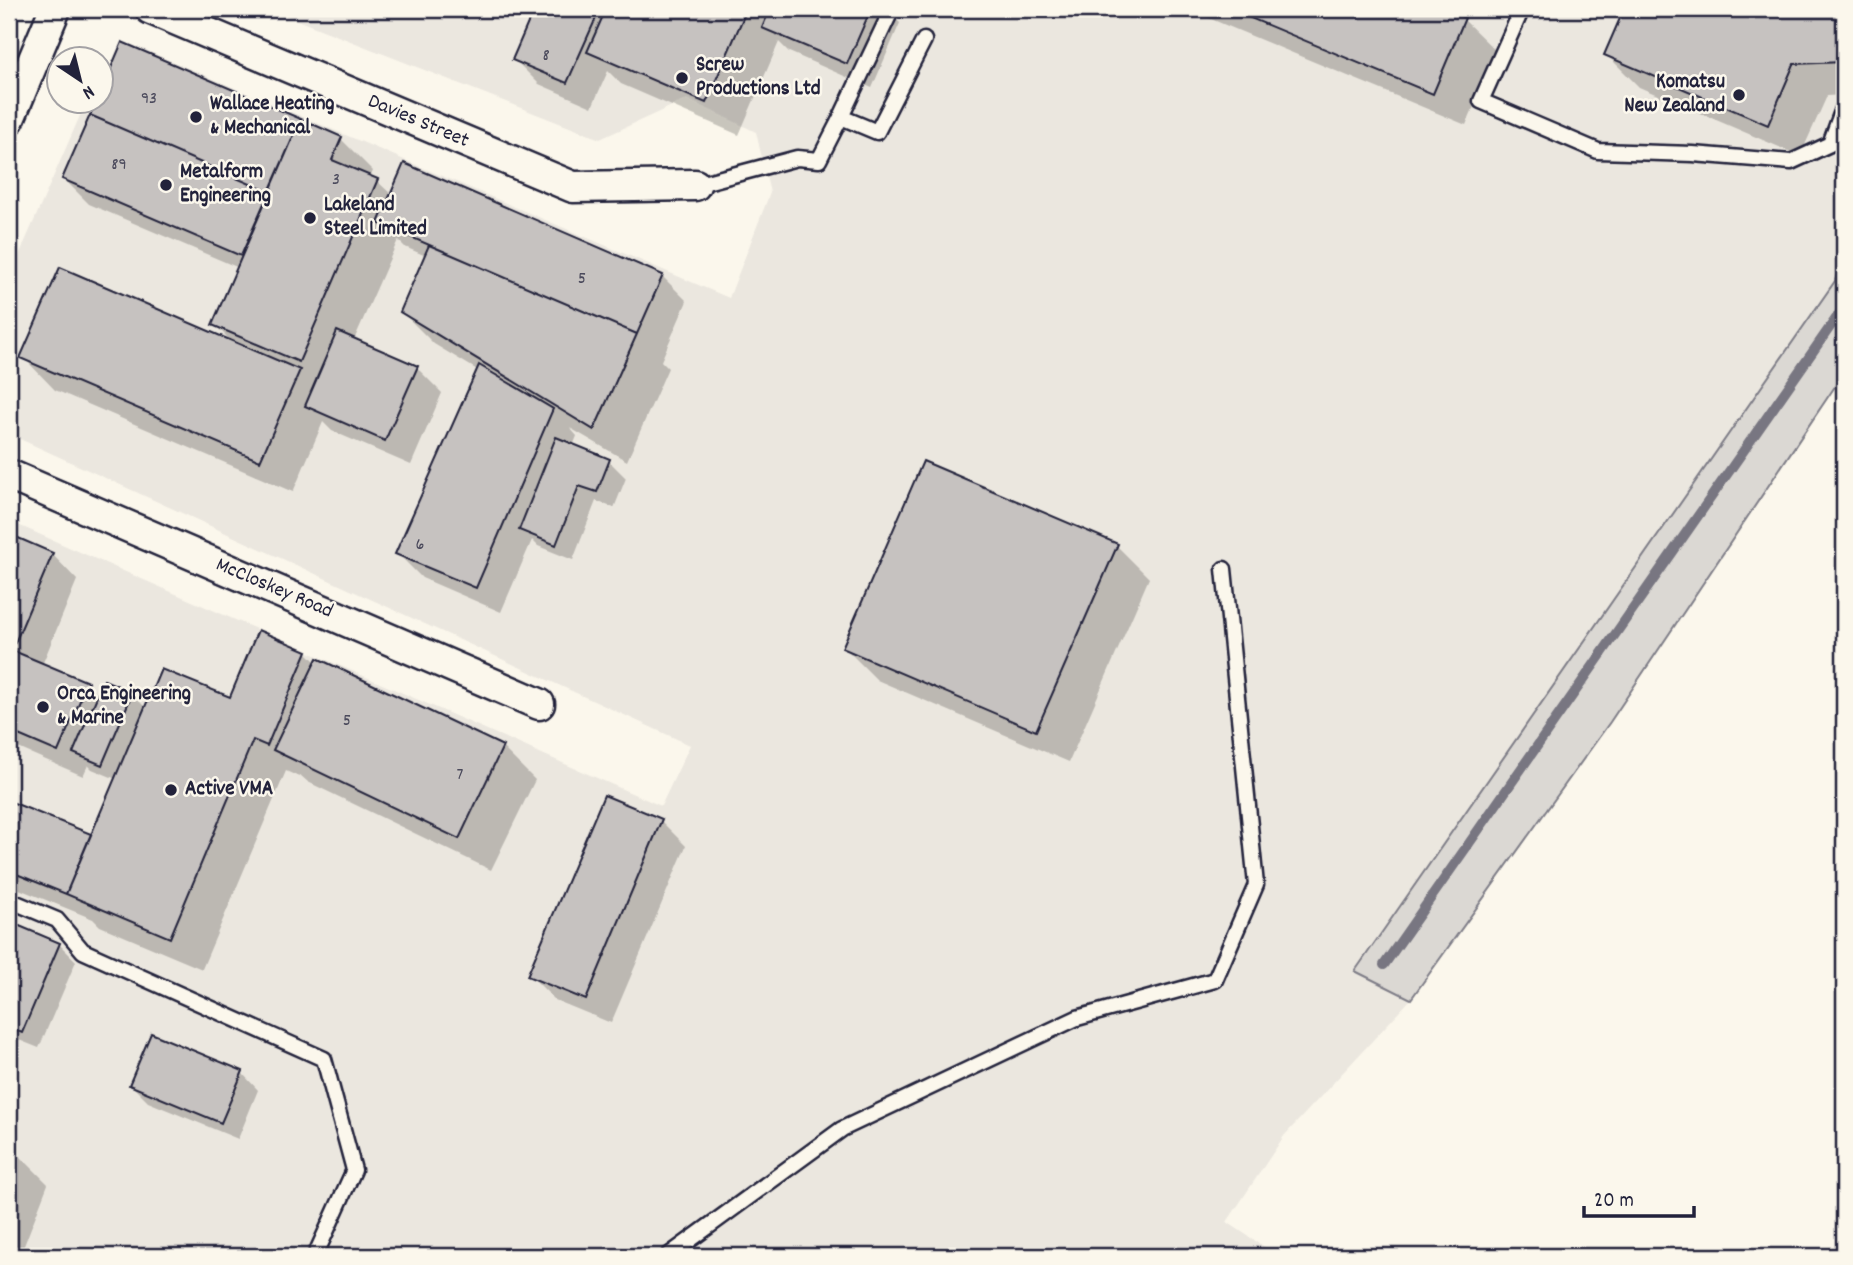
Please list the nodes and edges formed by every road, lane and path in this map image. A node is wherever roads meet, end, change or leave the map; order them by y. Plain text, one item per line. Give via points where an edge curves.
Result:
1 (55, 9) edge
2 (152, 9) edge
3 (892, 9) edge
4 (1522, 9) edge
5 (924, 40) dead end
6 (1844, 106) edge
7 (841, 117) junction
8 (9, 119) edge
9 (695, 185) joint
10 (9, 475) edge
11 (1224, 569) dead end
12 (539, 704) dead end
13 (9, 900) edge
14 (315, 1256) edge
15 (668, 1256) edge

1 - 8 street
2 - 9 street, Davies Street via 573,187
3 - 7 lane
4 - 6 lane via 1481,102 1598,151 1791,162 1830,144
5 - 7 lane via 877,132
7 - 9 lane via 819,160 797,158
10 - 12 street, McCloskey Road
11 - 15 lane via 1256,885 1215,980 1077,1018 842,1129
13 - 14 lane via 57,920 83,951 324,1059 354,1170

